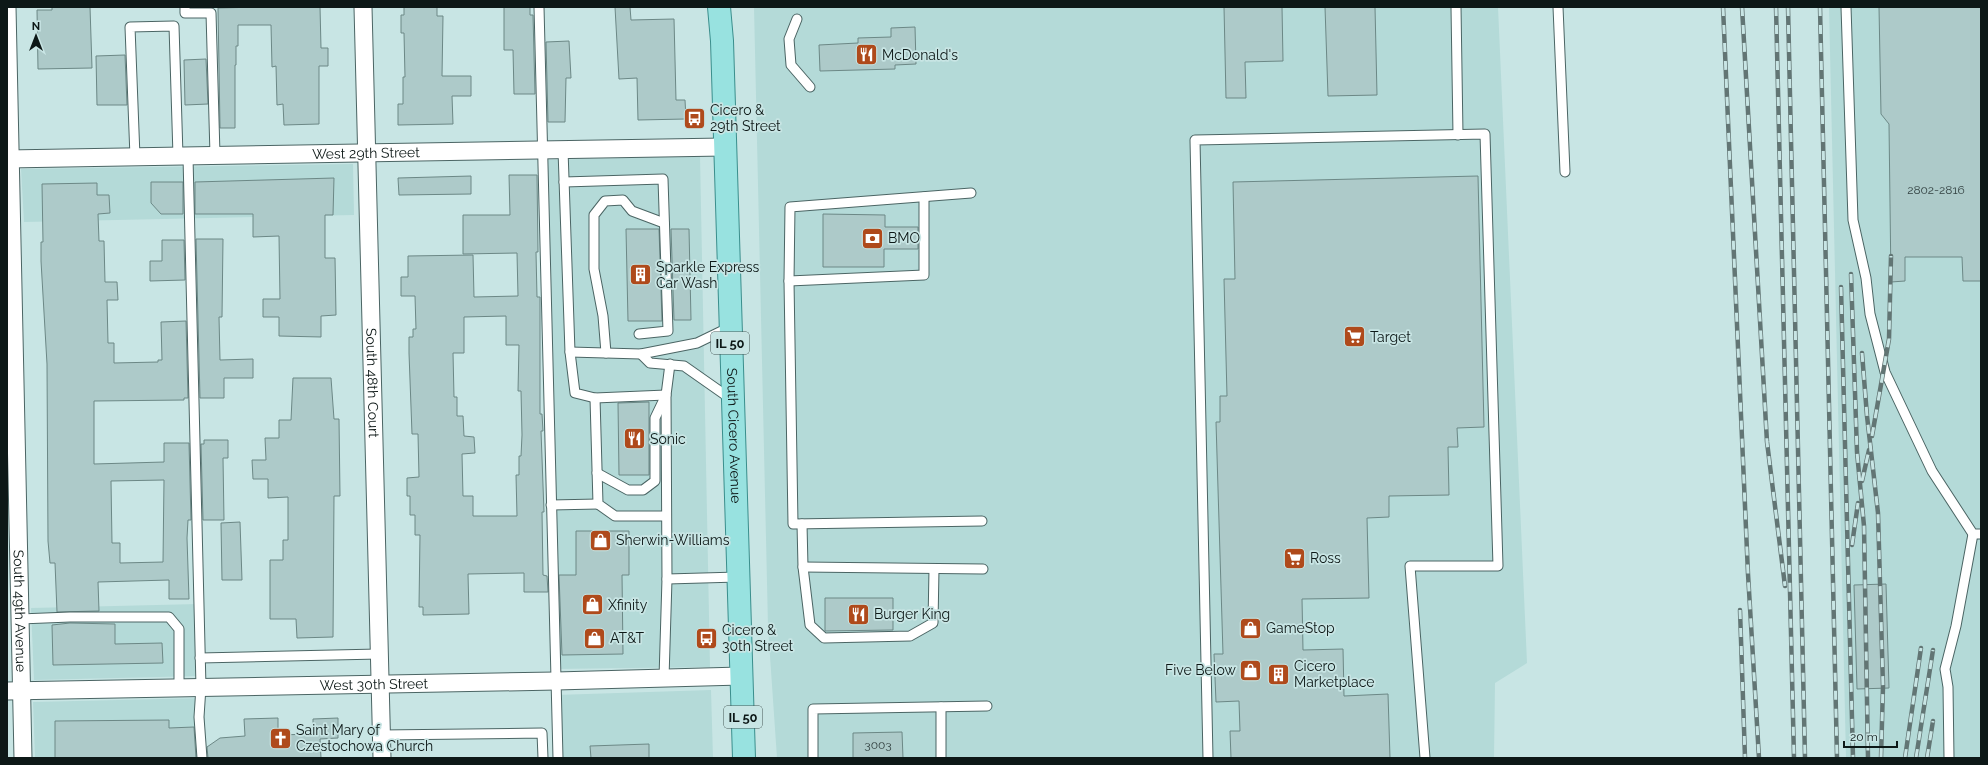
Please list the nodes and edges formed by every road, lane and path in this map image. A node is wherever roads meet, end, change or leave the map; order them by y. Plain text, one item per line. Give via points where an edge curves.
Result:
1 (7, 7) edge
2 (185, 7) edge
3 (364, 7) edge
4 (539, 7) edge
5 (719, 7) edge
6 (724, 7) edge
7 (1456, 7) edge
8 (1558, 7) edge
9 (1846, 7) edge
10 (797, 19) dead end
11 (7, 23) edge
12 (722, 41) junction
13 (810, 87) dead end
14 (1458, 135) junction
15 (724, 147) junction
16 (542, 150) junction
17 (564, 150) junction
18 (367, 153) junction
19 (215, 155) junction
20 (183, 156) junction
21 (135, 157) junction
22 (9, 159) edge
23 (1565, 172) dead end
24 (564, 182) junction
25 (971, 193) dead end
26 (924, 197) junction
27 (664, 223) junction
28 (789, 281) junction
29 (10, 294) edge
30 (730, 327) junction
31 (639, 334) dead end
32 (570, 352) junction
33 (606, 353) junction
34 (641, 354) junction
35 (670, 364) junction
36 (666, 396) junction
37 (595, 398) junction
38 (732, 400) junction
39 (12, 428) edge
40 (597, 473) junction
41 (598, 504) junction
42 (551, 505) junction
43 (666, 516) junction
44 (982, 521) dead end
45 (802, 524) junction
46 (1977, 534) edge
47 (13, 558) edge
48 (803, 567) junction
49 (934, 569) junction
50 (983, 569) dead end
51 (738, 577) junction
52 (667, 579) junction
53 (20, 619) junction
54 (379, 654) junction
55 (200, 658) junction
56 (741, 676) junction
57 (664, 678) junction
58 (556, 681) junction
59 (379, 684) junction
60 (200, 687) junction
61 (179, 688) junction
62 (14, 691) edge
63 (986, 706) dead end
64 (941, 707) junction
65 (381, 735) junction
66 (543, 755) edge
67 (558, 755) edge
68 (23, 758) edge
69 (202, 758) edge
70 (382, 758) edge
71 (744, 758) edge
72 (813, 758) edge
73 (941, 758) edge
74 (1208, 758) edge
75 (1425, 758) edge
76 (1949, 758) edge

1 - 11 street, South 49th Avenue
2 - 19 lane via 185,13 211,13
3 - 18 street, South 48th Court
4 - 16 lane
5 - 12 main road, South Cicero Avenue / IL 50
6 - 12 main road, South Cicero Avenue / IL 50
7 - 14 lane
8 - 23 lane
9 - 46 lane via 1853,220 1866,278 1870,314 1884,372 1932,471
10 - 13 lane via 789,39 791,65
11 - 22 street, South 49th Avenue
12 - 15 main road, South Cicero Avenue / IL 50
14 - 74 lane via 1195,140
14 - 75 lane via 1485,134 1498,566 1410,566
15 - 17 street, West 29th Street
15 - 30 main road, South Cicero Avenue / IL 50
16 - 17 street, West 29th Street
16 - 18 street, West 29th Street
16 - 42 lane
17 - 24 lane
18 - 19 street, West 29th Street
18 - 54 street, South 48th Court
19 - 20 street, West 29th Street
20 - 21 street, West 29th Street
20 - 21 lane via 174,26 130,27
20 - 55 lane
21 - 22 street, West 29th Street
22 - 29 street, South 49th Avenue
24 - 27 lane via 663,179
24 - 32 lane
25 - 26 lane
26 - 28 lane via 790,208
26 - 28 lane via 924,275
27 - 31 lane via 668,331
27 - 33 lane via 632,211 623,200 605,201 594,215 594,270 603,316
28 - 45 lane via 793,524
29 - 39 street, South 49th Avenue
30 - 34 lane via 697,343
30 - 38 main road, South Cicero Avenue / IL 50
32 - 33 lane
32 - 37 lane via 575,393
33 - 34 lane
34 - 35 lane via 650,363
35 - 36 lane
35 - 38 lane via 684,366
36 - 37 lane
36 - 40 lane via 655,418 655,481 643,490 628,490
36 - 43 lane
37 - 40 lane
38 - 51 main road, South Cicero Avenue / IL 50
39 - 47 street, South 49th Avenue
40 - 41 lane
41 - 42 lane
41 - 43 lane via 615,516
42 - 58 lane
43 - 52 lane
44 - 45 lane
45 - 48 lane
46 - 76 lane via 1945,669 1948,687
47 - 53 street, South 49th Avenue
48 - 49 lane
48 - 49 lane via 810,625 824,638 910,636 932,623
49 - 50 lane
51 - 52 lane
51 - 56 main road, South Cicero Avenue / IL 50
52 - 57 lane
53 - 61 lane via 169,617 179,629
53 - 62 street, South 49th Avenue
54 - 55 lane
54 - 59 street, South 48th Court
55 - 60 lane
56 - 57 street, West 30th Street
56 - 71 main road, South Cicero Avenue / IL 50
57 - 58 street, West 30th Street
58 - 59 street, West 30th Street
58 - 67 lane
59 - 60 street, West 30th Street
59 - 65 street, South 48th Court
60 - 61 street, West 30th Street
60 - 69 lane
61 - 62 street, West 30th Street
62 - 68 street, South 49th Avenue
63 - 64 lane
64 - 72 lane via 813,709
64 - 73 lane
65 - 66 lane via 542,733
65 - 70 street, South 48th Court
66 - 67 lane

